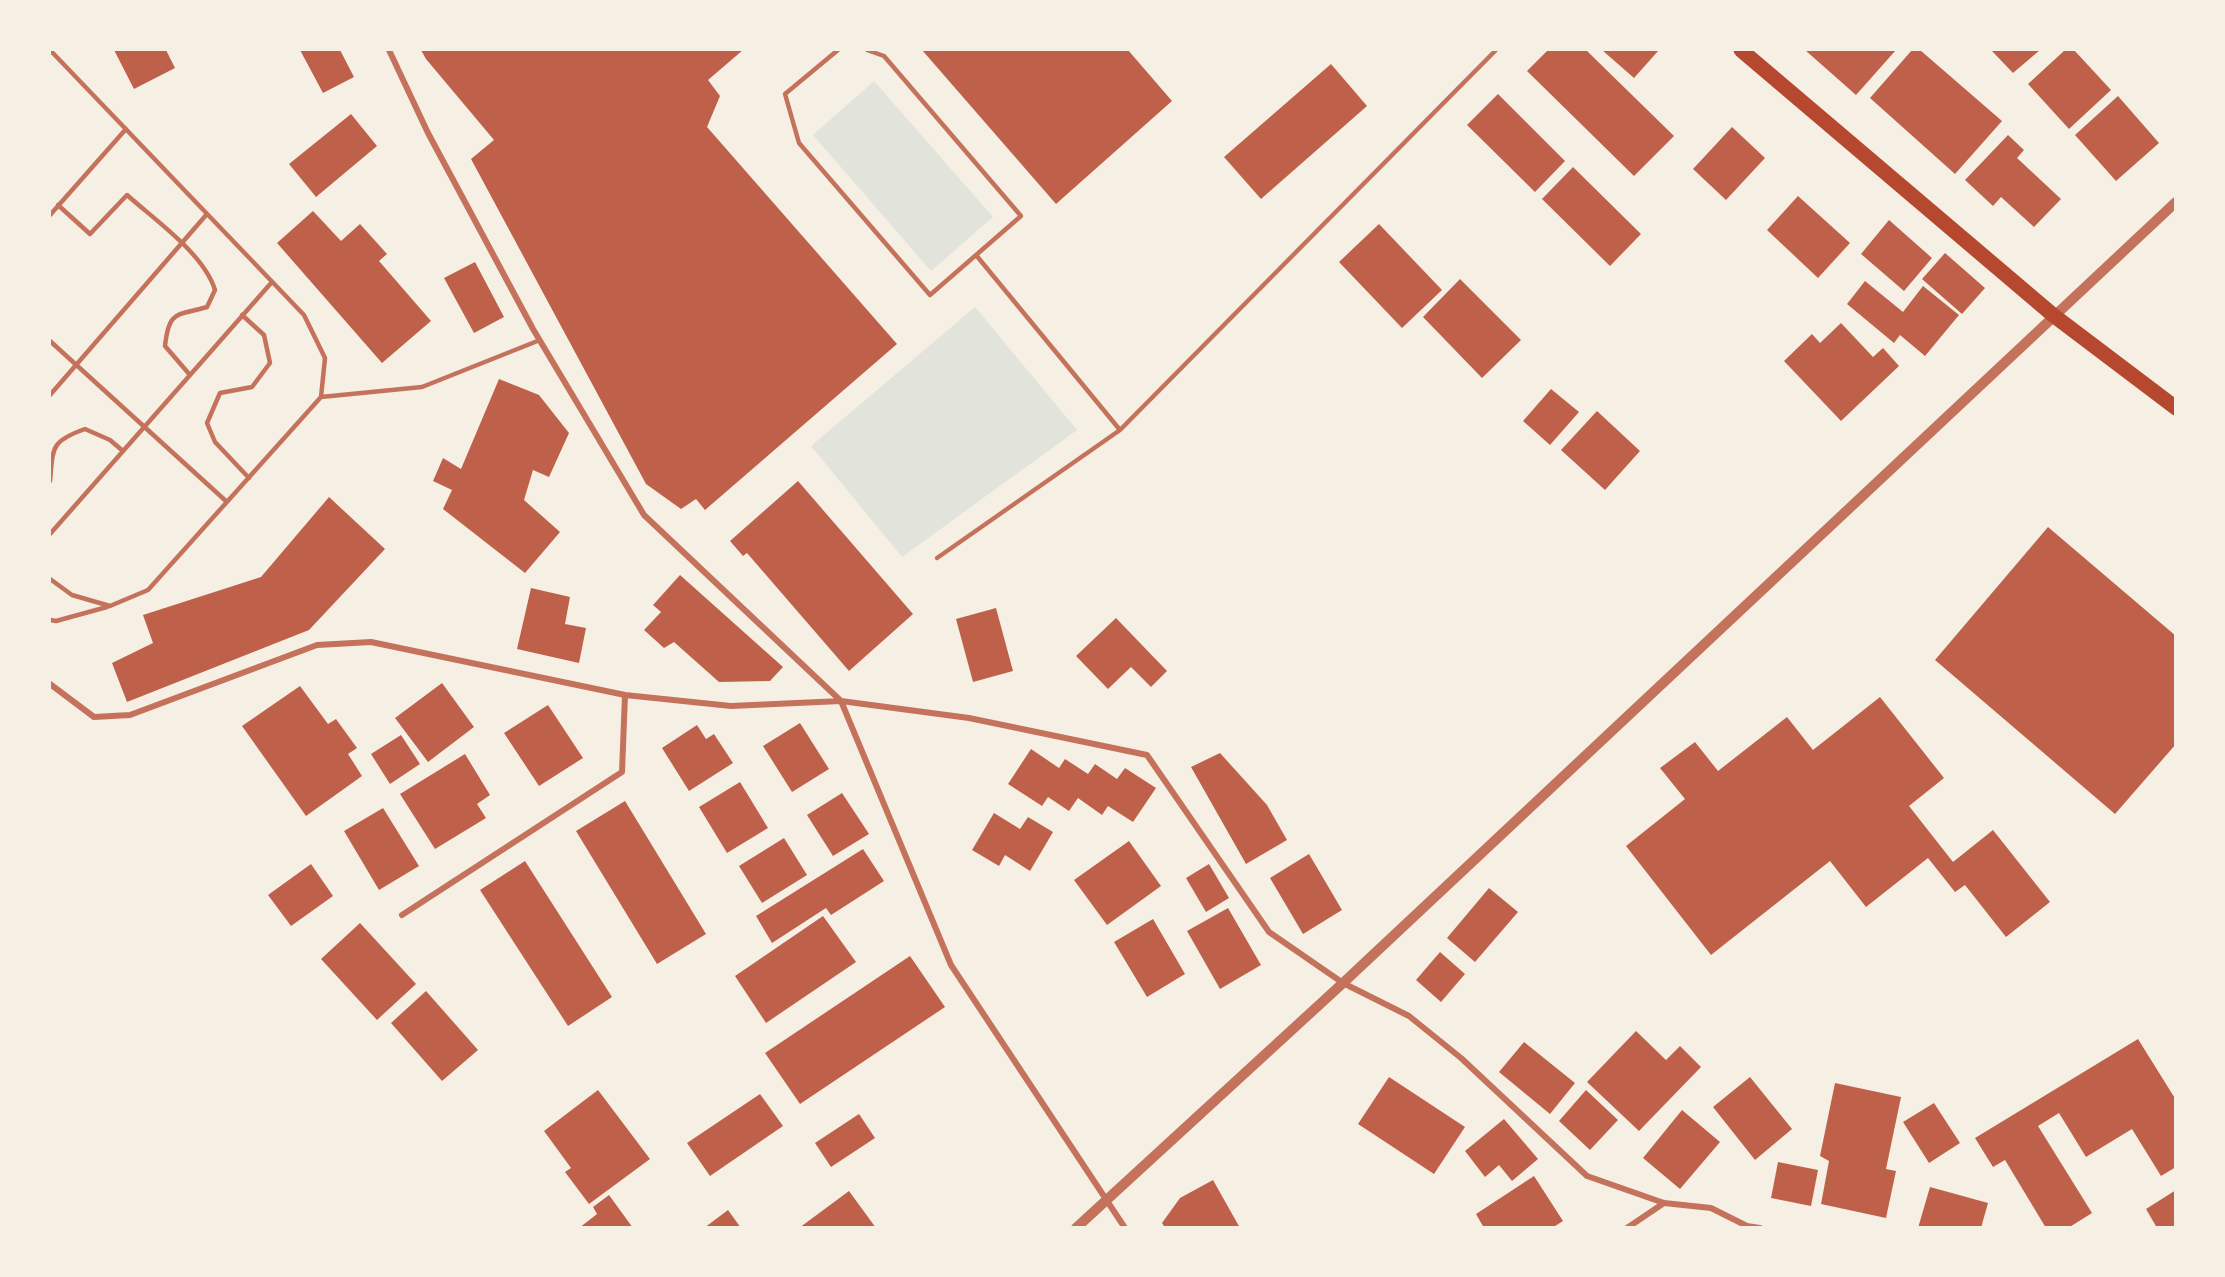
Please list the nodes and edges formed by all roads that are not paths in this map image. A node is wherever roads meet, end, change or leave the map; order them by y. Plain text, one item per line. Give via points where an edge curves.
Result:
1 (50, 50) edge
2 (389, 50) edge
3 (838, 50) edge
4 (867, 50) edge
5 (1496, 50) edge
6 (1741, 50) edge
7 (126, 129) junction
8 (2175, 202) edge
9 (58, 205) junction
10 (207, 214) junction
11 (50, 215) edge
12 (181, 244) junction
13 (976, 255) junction
14 (272, 282) junction
15 (242, 315) junction
16 (2053, 315) junction
17 (540, 340) junction
18 (50, 341) edge
19 (76, 365) junction
20 (190, 375) junction
21 (50, 395) edge
22 (321, 397) junction
23 (2175, 408) edge
24 (145, 427) junction
25 (1120, 430) junction
26 (123, 451) junction
27 (249, 478) junction
28 (50, 481) edge
29 (227, 502) junction
30 (50, 534) edge
31 (937, 558) dead end
32 (50, 579) edge
33 (110, 606) junction
34 (50, 620) edge
35 (50, 684) edge
36 (625, 694) junction
37 (841, 701) junction
38 (402, 915) dead end
39 (1343, 982) junction
40 (1104, 1200) junction
41 (1664, 1203) junction
42 (1076, 1227) edge
43 (1125, 1227) edge
44 (1627, 1227) edge
45 (1760, 1227) edge

1 - 7 lane
2 - 17 street via 428,134
3 - 13 lane via 785,94 799,143 930,295
4 - 13 lane via 884,56 1021,216
5 - 25 lane
6 - 16 main road
7 - 9 lane
7 - 10 lane
8 - 16 street
9 - 11 lane
9 - 12 lane via 90,234 127,195
10 - 12 lane
10 - 14 lane
12 - 19 lane
12 - 20 lane via 211,276 215,290 207,307 178,313 167,326 165,346
13 - 25 lane
14 - 15 lane
14 - 22 lane via 304,315 325,358
15 - 20 lane
15 - 27 lane via 264,336 270,363 252,387 220,393 207,423 215,442
16 - 23 main road
16 - 39 street
17 - 22 lane via 422,387
17 - 37 street via 644,515
18 - 19 lane
19 - 21 lane
19 - 24 lane
20 - 24 lane
22 - 27 lane
24 - 26 lane
24 - 29 lane
25 - 31 lane
26 - 28 lane via 110,440 85,429 63,437 53,449
26 - 30 lane
27 - 29 lane
29 - 33 lane via 148,590
32 - 33 lane via 72,596
33 - 34 lane
35 - 36 street via 94,717 130,715 317,645 371,642
36 - 37 street via 731,706
36 - 38 street via 622,772
37 - 39 street via 969,718 1147,755 1269,932
37 - 40 street via 951,965
39 - 40 street
39 - 41 street via 1409,1016 1461,1058 1587,1176
40 - 42 street
40 - 43 street
41 - 44 street
41 - 45 street via 1711,1208 1747,1226

